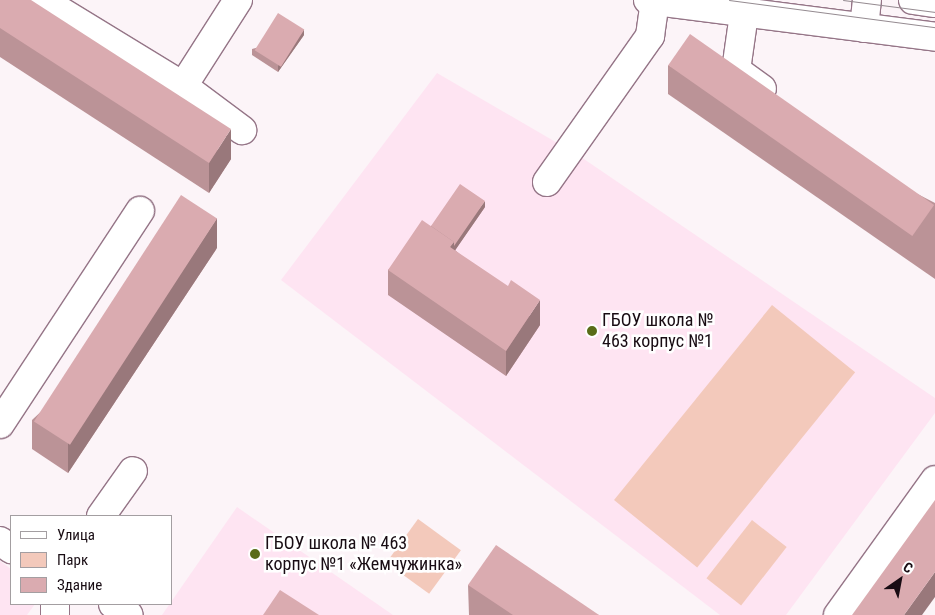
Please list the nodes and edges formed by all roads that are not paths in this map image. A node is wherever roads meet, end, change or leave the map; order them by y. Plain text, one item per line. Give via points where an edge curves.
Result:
1 (42, 0) edge
2 (238, 0) edge
3 (652, 0) edge
4 (782, 0) edge
5 (913, 0) edge
6 (685, 2) edge
7 (935, 3) edge
8 (745, 6) edge
9 (866, 13) edge
10 (935, 20) edge
11 (935, 37) edge
12 (183, 86) junction
13 (784, 104) edge
14 (242, 130) dead end
15 (547, 182) dead end
16 (140, 211) dead end
17 (0, 424) edge
18 (133, 471) dead end
19 (935, 480) edge
20 (102, 515) edge
21 (114, 605) edge
22 (128, 615) edge
23 (838, 615) edge

1 - 12 street
2 - 12 street
3 - 6 street
3 - 15 street via 650,36
4 - 9 street
5 - 7 street
6 - 8 street
8 - 9 street
8 - 13 street via 736,70
9 - 10 street
9 - 11 street
12 - 14 street
16 - 17 street
18 - 20 street
19 - 23 street
21 - 22 street

